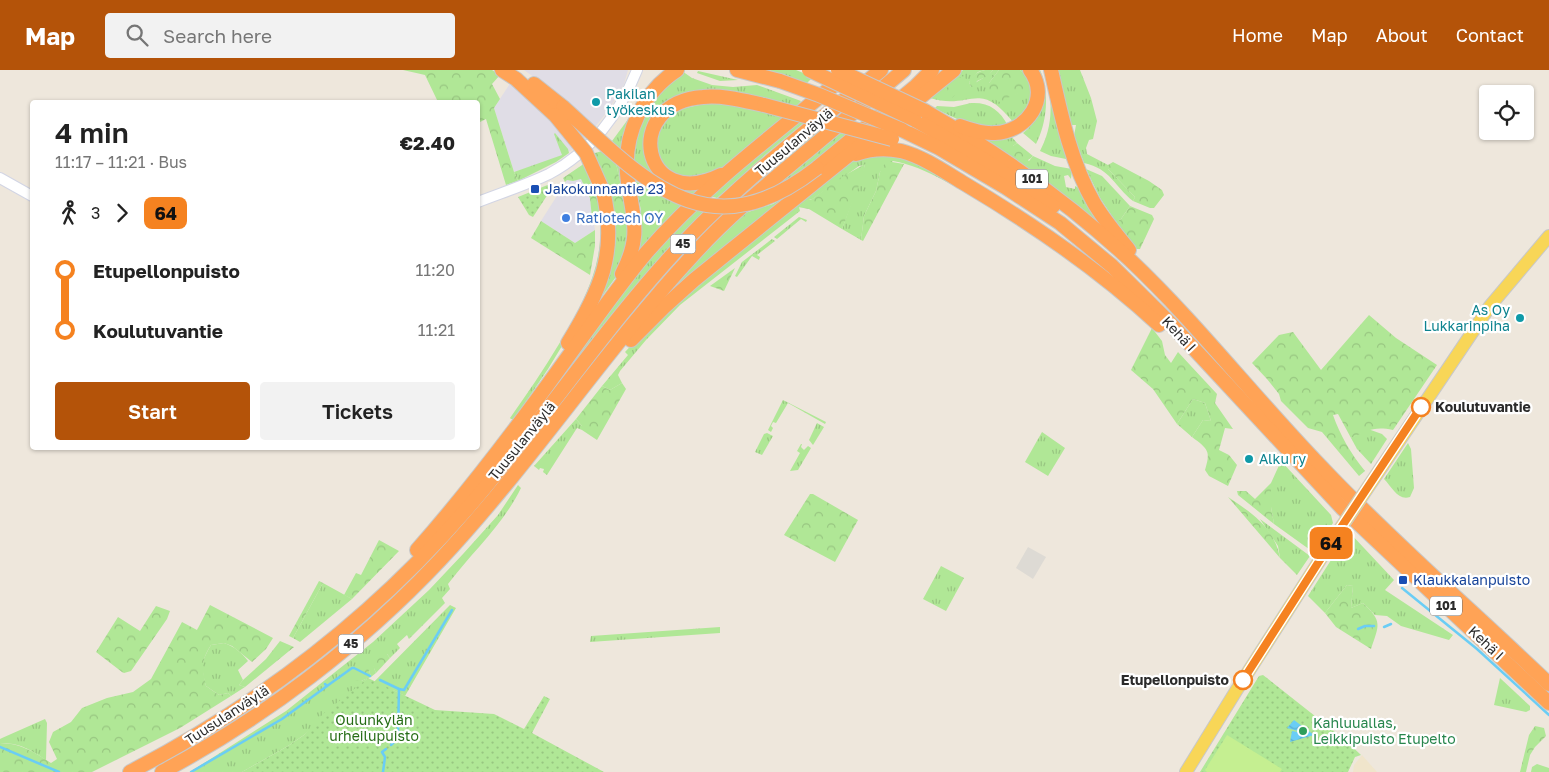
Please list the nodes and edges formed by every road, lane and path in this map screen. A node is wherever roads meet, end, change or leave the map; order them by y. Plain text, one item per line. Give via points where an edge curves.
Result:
1 (502, 70) edge
2 (513, 70) edge
3 (637, 70) edge
4 (676, 70) edge
5 (737, 70) edge
6 (809, 70) edge
7 (838, 70) edge
8 (853, 70) edge
9 (881, 70) edge
10 (904, 70) edge
11 (932, 70) edge
12 (952, 70) edge
13 (1030, 70) edge
14 (1051, 70) edge
15 (559, 111) junction
16 (920, 116) junction
17 (897, 135) junction
18 (736, 165) junction
19 (820, 173) junction
20 (0, 178) edge
21 (30, 195) edge
22 (480, 201) edge
23 (1549, 236) edge
24 (1177, 308) junction
25 (596, 320) junction
26 (1194, 349) junction
27 (528, 412) junction
28 (562, 414) junction
29 (517, 449) junction
30 (497, 474) junction
31 (1549, 684) edge
32 (1549, 702) edge
33 (130, 772) edge
34 (162, 772) edge
35 (1186, 772) edge

1 - 15 highway
2 - 15 highway
3 - 22 street via 614,115 576,155 540,178
4 - 25 highway via 650,95 629,138 627,162 636,220 634,243 627,265
5 - 17 highway, bridge via 811,92
6 - 16 highway, bridge
7 - 16 highway, Kehä I / 101, bridge
8 - 18 highway
9 - 29 highway, Tuusulanväylä / 45 via 773,159 685,242 621,316
10 - 28 highway, Tuusulanväylä / 45 via 728,219 658,294
11 - 19 highway
12 - 19 highway
13 - 16 highway via 1038,95 1035,108 1028,119 1013,129 996,133 972,130
14 - 24 highway via 1070,145 1083,180 1106,220
15 - 19 highway, bridge via 646,179 670,193 693,201 723,206 758,200
15 - 27 highway, bridge via 586,154 603,191 608,216 607,250 601,281 586,314
16 - 24 highway, Kehä I / 101 via 990,150 1066,204 1129,259
17 - 18 highway, bridge via 764,104 715,97 693,98 670,108 655,124 650,139 651,155 669,178 684,183 701,182 718,177
17 - 26 highway, Kehä I / 101 via 928,153 1006,187 1060,224 1131,283
18 - 25 highway via 665,232
19 - 26 highway via 865,151 902,151 917,157 1049,237 1120,290 1164,329
19 - 28 highway via 664,307
20 - 21 street
23 - 35 main road, bridge via 1490,306 1334,538
24 - 31 highway, Kehä I / 101 via 1329,476
25 - 27 highway
26 - 32 highway, Kehä I / 101 via 1344,508
27 - 29 highway
28 - 29 highway, Tuusulanväylä / 45
29 - 30 highway
29 - 30 highway, Tuusulanväylä / 45
30 - 33 highway, Tuusulanväylä / 45 via 394,586 342,632 240,709
30 - 34 highway, Tuusulanväylä / 45 via 441,559 404,596 300,684 248,721

